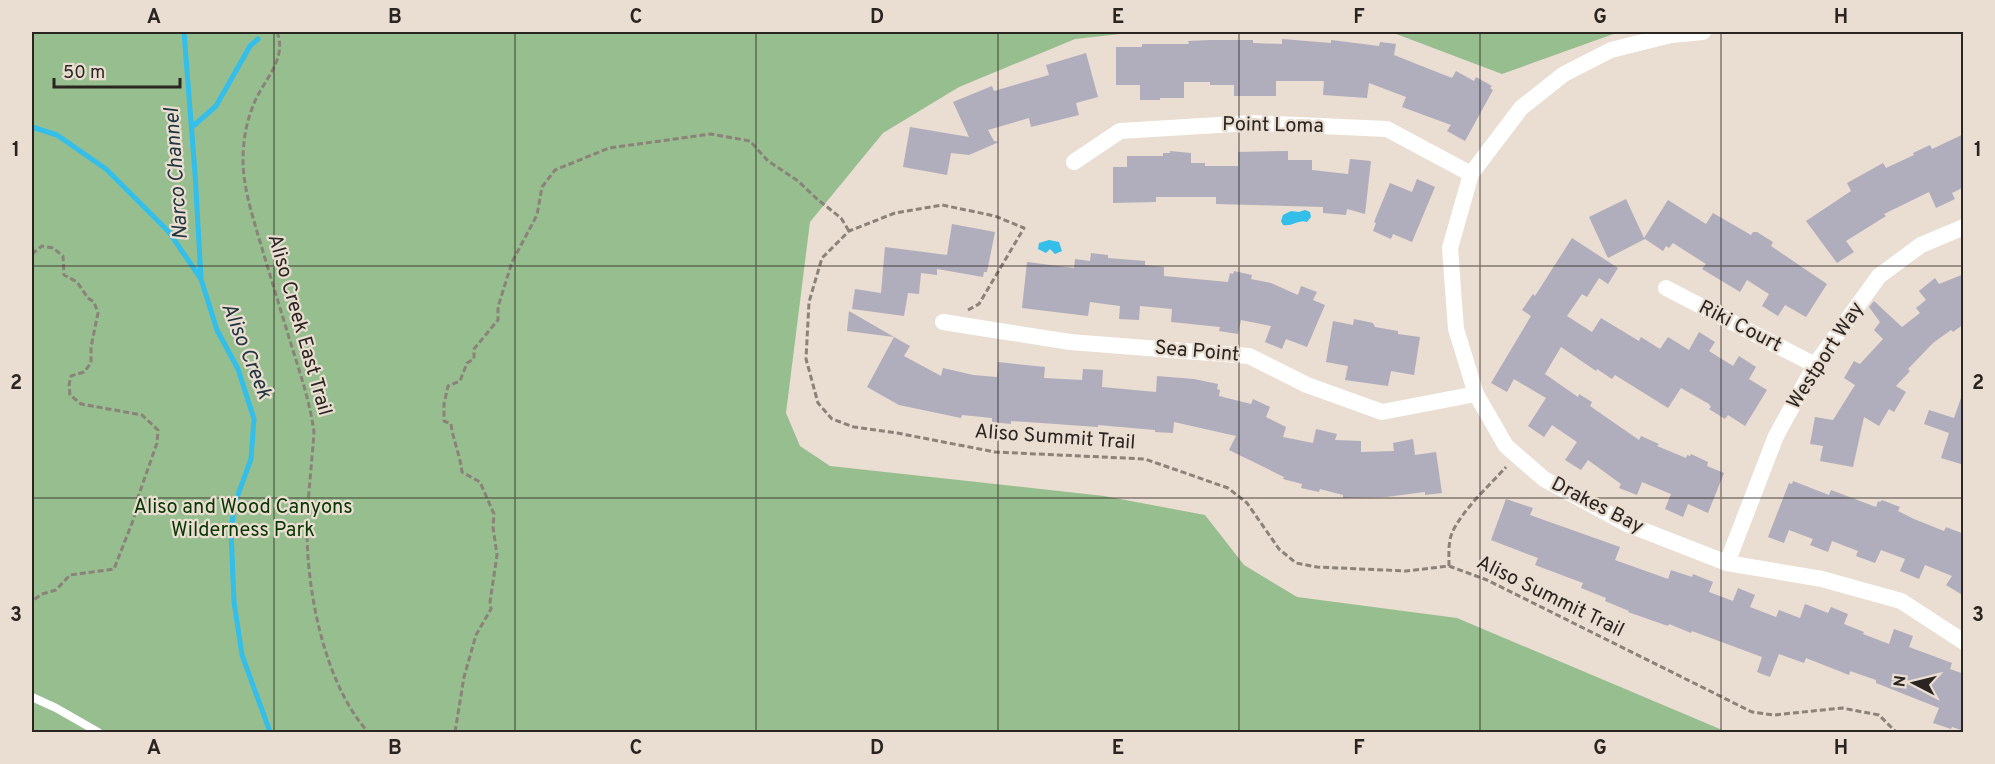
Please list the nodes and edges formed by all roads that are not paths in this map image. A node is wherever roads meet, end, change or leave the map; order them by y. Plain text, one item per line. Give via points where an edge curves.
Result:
1 (1703, 32) edge
2 (1074, 162) dead end
3 (1471, 174) junction
4 (1964, 226) edge
5 (1666, 288) dead end
6 (943, 322) road end
7 (1815, 365) junction
8 (1476, 394) junction
9 (1727, 563) junction
10 (1964, 642) edge
11 (32, 697) edge
12 (98, 732) edge

1 - 3 street via 1671,35 1611,50 1564,74 1521,108
2 - 3 street, Point Loma via 1120,131 1251,123 1387,129
3 - 8 street, Drakes Bay via 1450,248 1456,329
4 - 7 street, Westport Way via 1921,245 1879,276
5 - 7 street, Riki Court
6 - 8 street, Sea Point via 1070,342 1249,356 1307,385 1382,412
7 - 9 street, Westport Way via 1776,436
8 - 9 street, Drakes Bay via 1506,446 1544,479 1627,524
9 - 10 street, Drakes Bay via 1822,579 1900,601
11 - 12 lane

